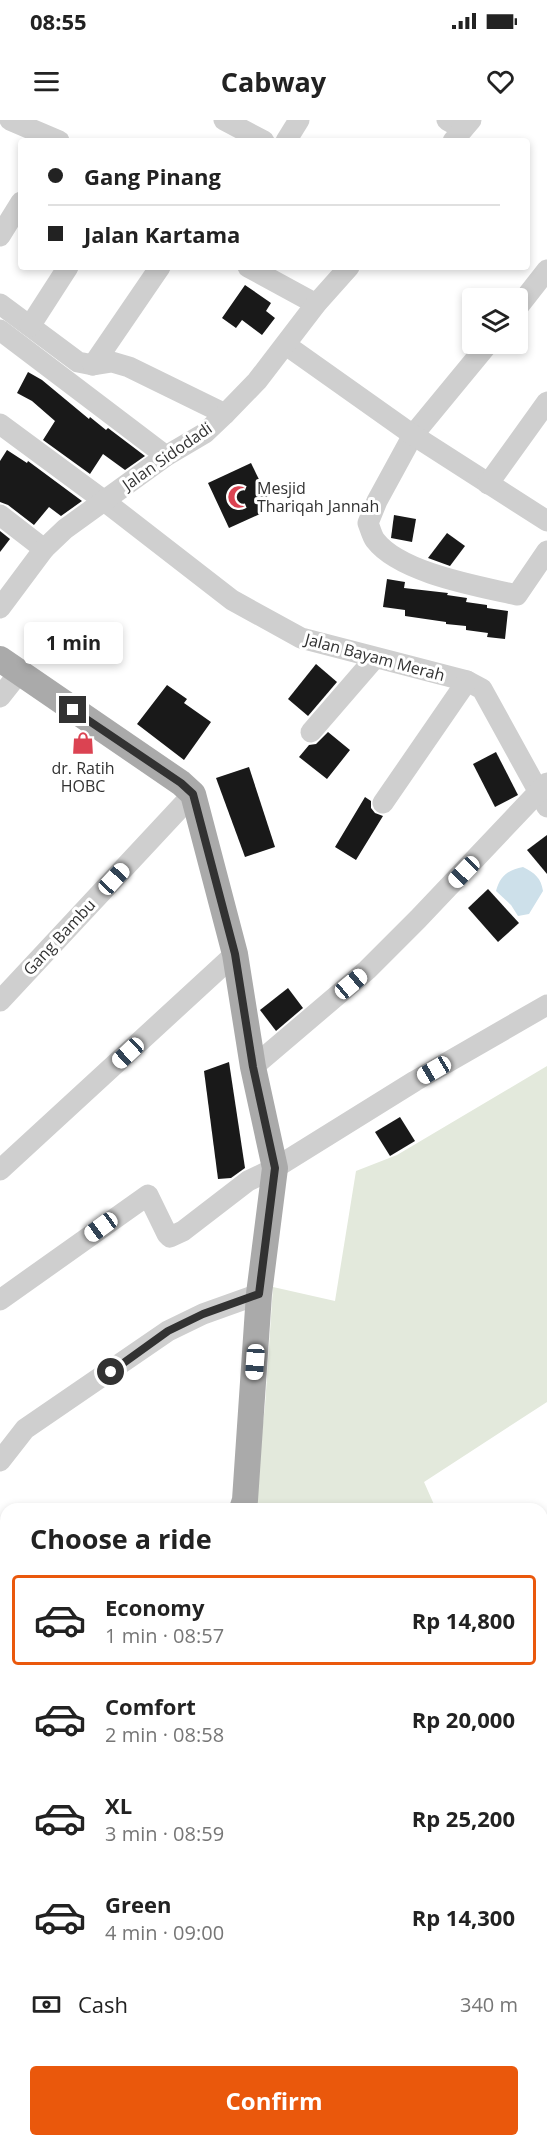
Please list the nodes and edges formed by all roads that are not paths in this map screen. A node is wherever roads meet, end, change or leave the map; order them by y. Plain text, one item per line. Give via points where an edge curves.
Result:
1 (10, 120) edge
2 (224, 120) edge
3 (299, 120) edge
4 (51, 138) edge
5 (258, 138) edge
6 (288, 138) edge
7 (18, 207) edge
8 (0, 237) edge
9 (66, 270) edge
10 (158, 270) edge
11 (254, 270) edge
12 (346, 270) edge
13 (547, 270) edge
14 (528, 294) edge
15 (0, 304) edge
16 (316, 304) junction
17 (30, 326) junction
18 (0, 330) edge
19 (286, 345) junction
20 (480, 354) edge
21 (93, 365) junction
22 (547, 402) edge
23 (225, 414) junction
24 (0, 424) edge
25 (413, 435) junction
26 (166, 456) junction
27 (488, 484) junction
28 (103, 500) junction
29 (0, 515) edge
30 (547, 521) edge
31 (44, 549) junction
32 (547, 551) edge
33 (0, 608) edge
34 (375, 658) junction
35 (10, 666) edge
36 (467, 681) junction
37 (0, 698) edge
38 (311, 732) dead end
39 (193, 794) junction
40 (544, 794) edge
41 (383, 803) dead end
42 (235, 954) junction
43 (0, 1001) edge
44 (547, 1005) edge
45 (253, 1067) junction
46 (275, 1168) junction
47 (0, 1170) edge
48 (259, 1294) junction
49 (0, 1300) edge
50 (0, 1461) edge
51 (244, 1503) edge

1 - 4 street
2 - 5 street
3 - 6 street
7 - 8 street
9 - 17 street
10 - 21 street
11 - 16 street
12 - 16 street, Jalan Sidodadi
13 - 14 street
15 - 17 street
16 - 19 street, Jalan Sidodadi
17 - 21 street via 78,362
18 - 26 street
19 - 23 street, Jalan Sidodadi
19 - 25 street
20 - 25 street
21 - 23 street via 112,362 129,367
22 - 27 street
23 - 26 street, Jalan Sidodadi via 205,433
24 - 28 street, Jalan Bayam Merah
25 - 27 street
25 - 32 street via 368,523 375,540 408,565 517,595
26 - 28 street, Jalan Sidodadi
27 - 30 street
28 - 31 street, Jalan Sidodadi
28 - 34 street, Jalan Bayam Merah via 232,600 301,639
29 - 31 street
31 - 33 street, Jalan Sidodadi
34 - 36 street, Jalan Bayam Merah
34 - 38 street
35 - 37 street
35 - 39 main road
36 - 40 street, Jalan Bayam Merah via 486,694
36 - 41 street
39 - 42 main road
39 - 43 street, Gang Bambu
40 - 45 street via 367,970
42 - 45 main road
42 - 47 street
44 - 46 street
45 - 46 main road
46 - 48 main road
46 - 49 street via 248,1181 170,1237 148,1195
48 - 50 street via 168,1331 25,1429
48 - 51 main road

